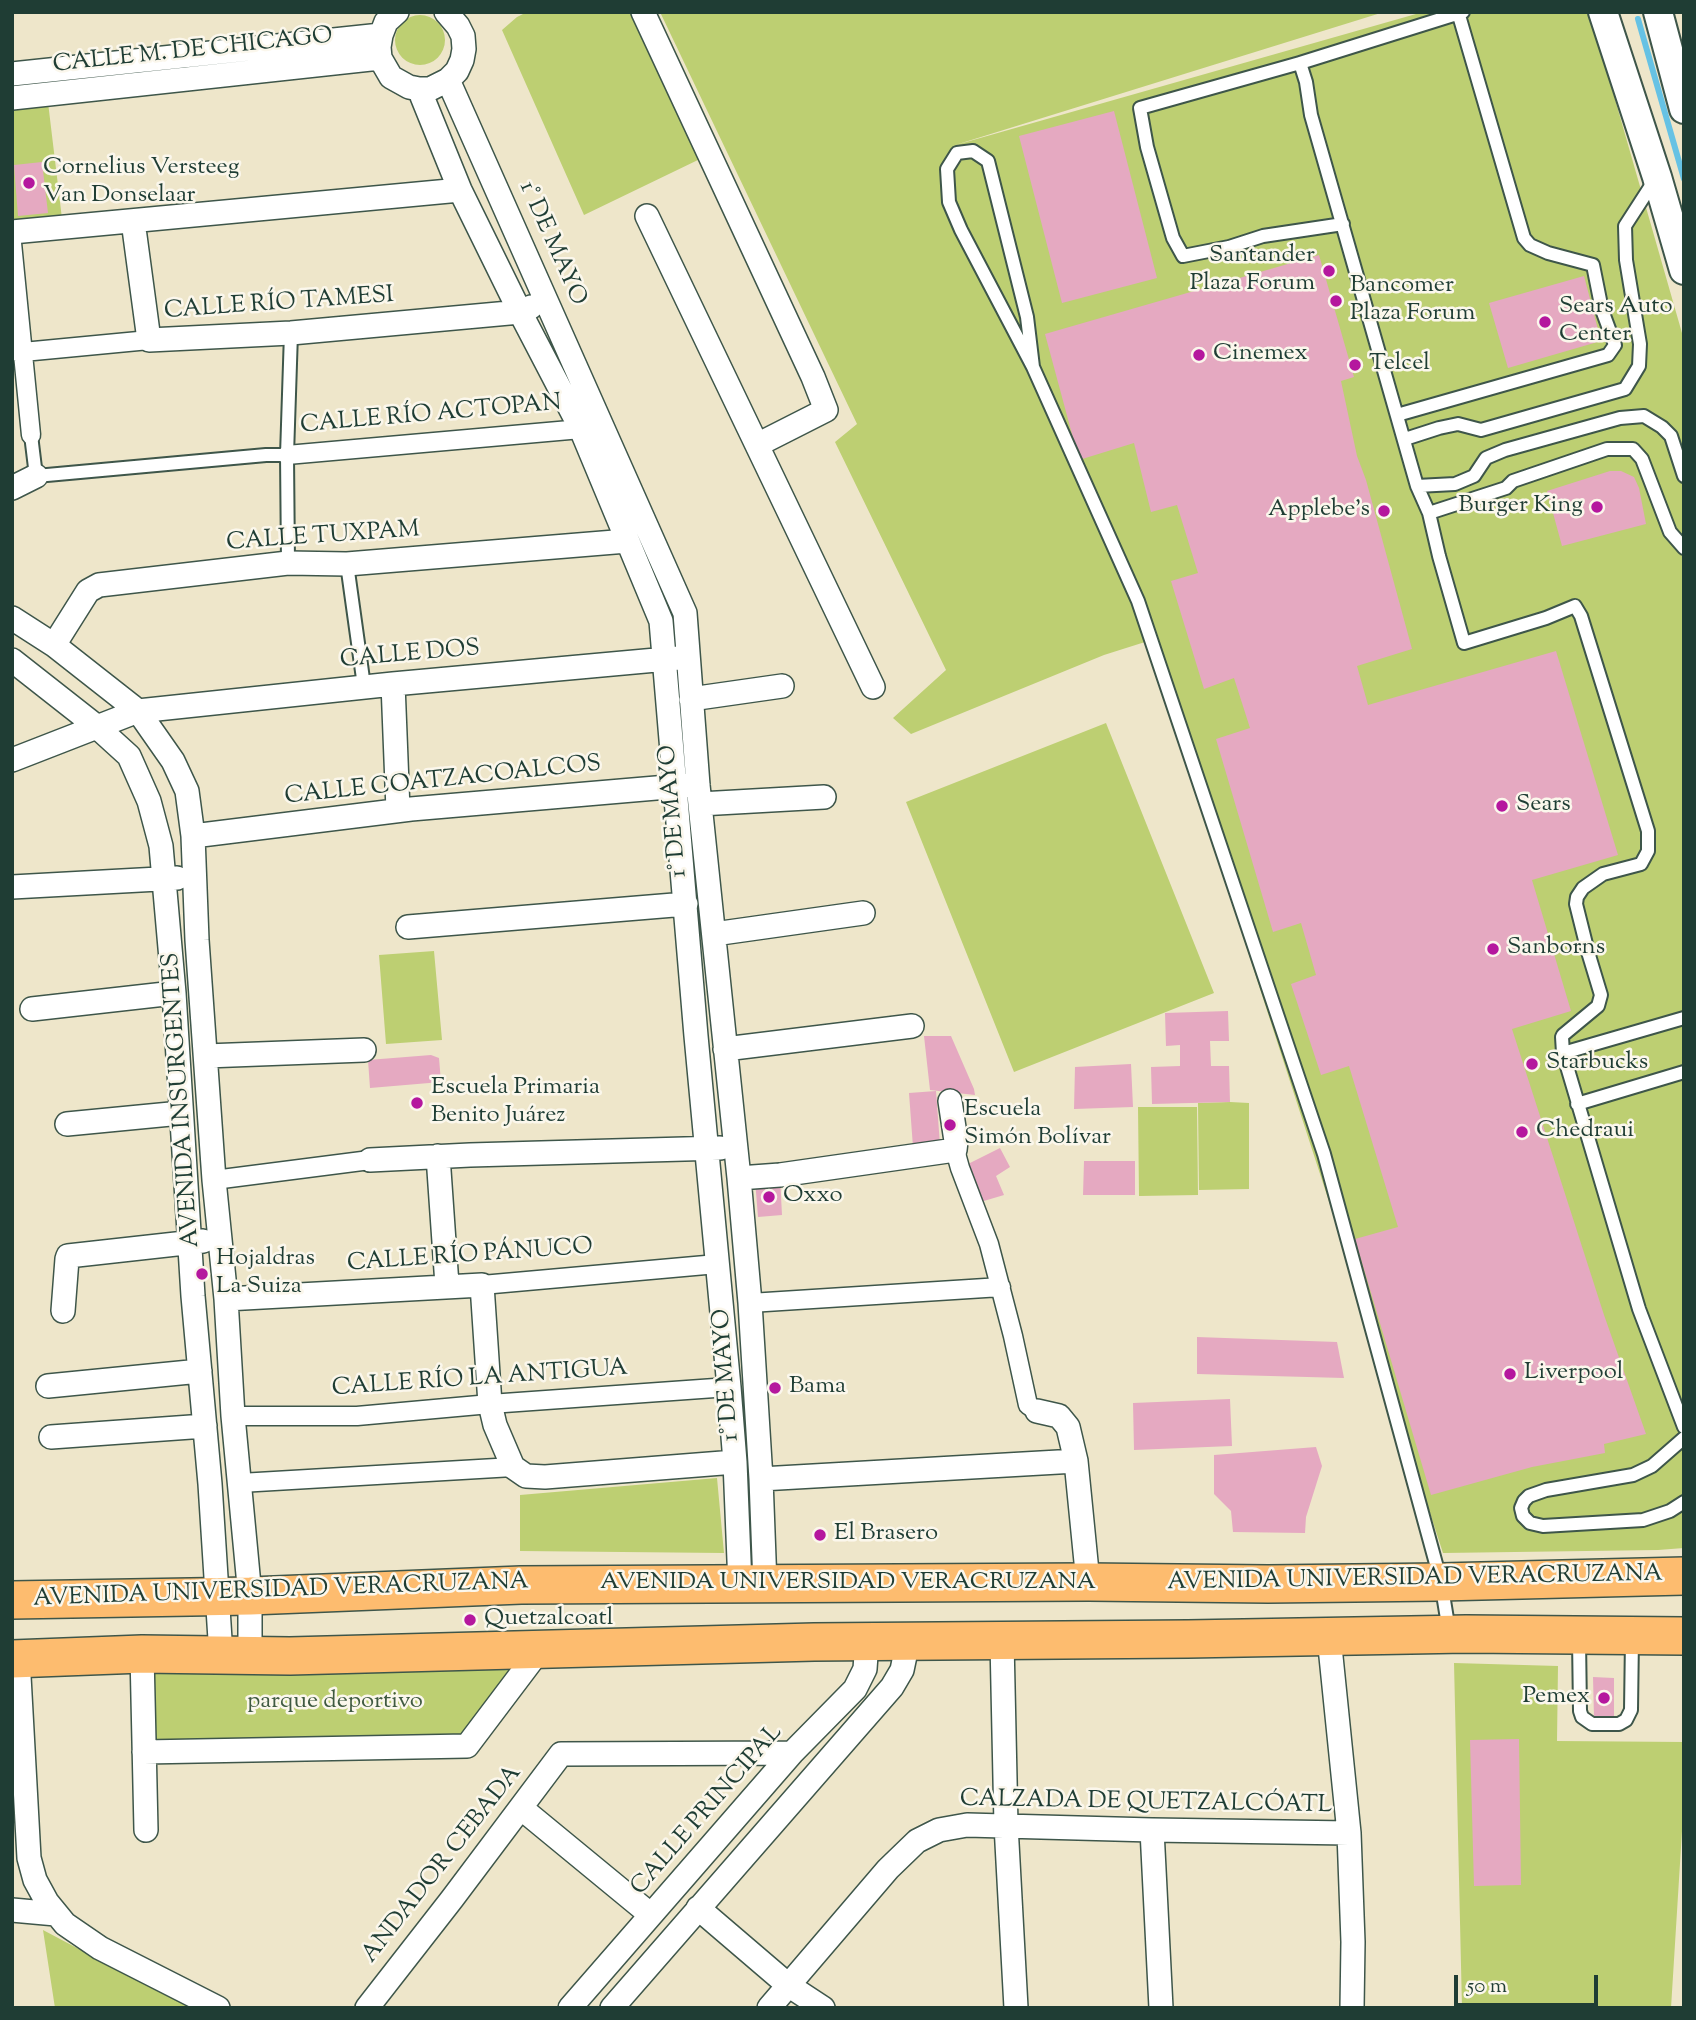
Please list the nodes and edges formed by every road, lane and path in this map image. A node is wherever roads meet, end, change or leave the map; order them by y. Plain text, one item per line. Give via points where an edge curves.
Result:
1 (397, 12) edge
2 (643, 12) edge
3 (1459, 12) edge
4 (1603, 12) edge
5 (1658, 12) edge
6 (452, 14) edge
7 (381, 34) junction
8 (380, 58) junction
9 (1300, 63) junction
10 (12, 74) edge
11 (448, 80) junction
12 (419, 89) junction
13 (12, 98) edge
14 (1684, 109) edge
15 (1657, 177) junction
16 (460, 190) junction
17 (647, 216) dead end
18 (133, 220) junction
19 (1343, 224) junction
20 (12, 232) edge
21 (12, 243) edge
22 (1684, 270) edge
23 (547, 301) junction
24 (520, 312) junction
25 (291, 333) junction
26 (149, 340) junction
27 (1615, 345) junction
28 (1640, 349) junction
29 (18, 352) edge
30 (1033, 368) junction
31 (1397, 415) junction
32 (581, 429) junction
33 (31, 435) joint
34 (1405, 439) junction
35 (757, 445) junction
36 (287, 455) junction
37 (36, 476) junction
38 (1684, 476) edge
39 (1417, 486) junction
40 (12, 488) edge
41 (1429, 513) junction
42 (627, 541) junction
43 (1684, 548) edge
44 (288, 563) junction
45 (347, 564) junction
46 (12, 618) edge
47 (54, 645) junction
48 (688, 657) junction
49 (12, 660) edge
50 (663, 660) junction
51 (393, 684) junction
52 (365, 686) junction
53 (782, 686) dead end
54 (873, 687) dead end
55 (691, 699) junction
56 (138, 711) junction
57 (96, 726) junction
58 (12, 760) edge
59 (675, 787) junction
60 (699, 794) junction
61 (824, 797) dead end
62 (398, 810) junction
63 (193, 836) junction
64 (193, 876) junction
65 (163, 879) junction
66 (12, 887) edge
67 (686, 904) junction
68 (863, 913) dead end
69 (408, 927) dead end
70 (714, 934) junction
71 (174, 993) junction
72 (32, 1009) dead end
73 (1684, 1018) edge
74 (912, 1026) dead end
75 (725, 1049) junction
76 (365, 1051) dead end
77 (1563, 1053) junction
78 (206, 1056) junction
79 (1684, 1072) edge
80 (950, 1101) dead end
81 (1577, 1104) junction
82 (181, 1113) junction
83 (66, 1124) dead end
84 (956, 1146) junction
85 (736, 1147) junction
86 (707, 1149) junction
87 (438, 1156) junction
88 (370, 1160) joint
89 (739, 1178) junction
90 (214, 1180) junction
91 (220, 1240) junction
92 (189, 1242) junction
93 (718, 1264) junction
94 (482, 1284) junction
95 (447, 1285) junction
96 (1001, 1287) junction
97 (226, 1299) junction
98 (750, 1303) junction
99 (64, 1311) dead end
100 (200, 1371) junction
101 (48, 1386) dead end
102 (729, 1387) junction
103 (490, 1404) junction
104 (1037, 1411) joint
105 (233, 1416) junction
106 (205, 1426) junction
107 (1684, 1427) edge
108 (51, 1437) dead end
109 (1684, 1438) edge
110 (1076, 1461) junction
111 (735, 1462) junction
112 (513, 1467) junction
113 (761, 1479) junction
114 (240, 1483) junction
115 (1684, 1502) edge
116 (1684, 1576) edge
117 (1441, 1582) junction
118 (1088, 1583) junction
119 (752, 1585) junction
120 (839, 1588) junction
121 (234, 1596) junction
122 (12, 1600) edge
123 (885, 1633) junction
124 (1450, 1635) junction
125 (1579, 1635) junction
126 (1632, 1635) junction
127 (1684, 1636) edge
128 (1329, 1637) junction
129 (1002, 1641) junction
130 (814, 1642) junction
131 (541, 1648) junction
132 (142, 1654) junction
133 (236, 1655) junction
134 (15, 1659) edge
135 (144, 1752) junction
136 (792, 1753) junction
137 (521, 1808) junction
138 (1006, 1825) junction
139 (146, 1830) dead end
140 (1152, 1830) junction
141 (1349, 1833) junction
142 (698, 1908) junction
143 (12, 1910) edge
144 (56, 1914) junction
145 (651, 1915) junction
146 (788, 1985) junction
147 (218, 2008) edge
148 (367, 2008) edge
149 (570, 2008) edge
150 (612, 2008) edge
151 (769, 2008) edge
152 (823, 2008) edge
153 (1016, 2008) edge
154 (1161, 2008) edge
155 (1352, 2008) edge

1 - 7 street
2 - 35 street via 826,410
3 - 9 lane
3 - 27 lane via 1524,238 1548,253 1593,265
4 - 15 street
5 - 14 street
6 - 11 street via 464,48 457,71
7 - 8 street
7 - 10 street, CALLE M. DE CHICAGO
8 - 12 street via 391,76
8 - 13 street, CALLE M. DE CHICAGO
9 - 19 lane
9 - 19 lane via 1140,108 1147,147 1173,238 1183,257 1263,236
11 - 12 street
11 - 23 street, 1° DE MAYO
12 - 16 street, 1° DE MAYO
15 - 22 street
15 - 28 lane via 1625,226
16 - 18 street
16 - 24 street, 1° DE MAYO
17 - 35 street
18 - 20 street
18 - 26 street
19 - 31 lane
21 - 29 street
23 - 24 street, CALLE RÍO TAMESI
23 - 48 street, 1° DE MAYO via 685,613
24 - 25 street, CALLE RÍO TAMESI
24 - 32 street, 1° DE MAYO
25 - 26 street, CALLE RÍO TAMESI
25 - 36 lane
26 - 29 street, CALLE RÍO TAMESI
27 - 28 lane
27 - 31 lane via 1608,355
28 - 34 lane via 1639,366 1625,389 1481,430 1458,424
29 - 33 street
30 - 30 lane via 949,202 947,169 957,153 973,151 988,161 1027,317
30 - 117 lane via 1147,627 1324,1154
31 - 34 lane
32 - 36 street, CALLE RÍO ACTOPAN
32 - 42 street, 1° DE MAYO
33 - 37 lane
34 - 39 lane
35 - 54 street
36 - 37 lane
36 - 44 lane
37 - 40 street
38 - 39 lane via 1671,436 1644,416 1620,418 1505,450 1486,458 1474,476 1455,484
39 - 41 lane
41 - 43 lane via 1607,450 1633,450 1642,459 1670,533
41 - 77 lane via 1464,643 1575,606 1648,831 1648,851 1641,864 1603,874 1577,897 1601,995 1598,1006 1563,1035
42 - 45 street, CALLE TUXPAM
42 - 50 street, 1° DE MAYO via 661,621
44 - 45 street, CALLE TUXPAM
44 - 47 street, CALLE TUXPAM via 99,585 88,591
45 - 52 lane
46 - 47 street, AVENIDA INSURGENTES
47 - 56 street, AVENIDA INSURGENTES
48 - 50 street, CALLE DOS
48 - 55 street, 1° DE MAYO
49 - 57 street, AVENIDA INSURGENTES
50 - 51 street, CALLE DOS
50 - 59 street, 1° DE MAYO
51 - 52 street, CALLE DOS
51 - 62 street
52 - 56 street, CALLE DOS
53 - 55 street
55 - 60 street, 1° DE MAYO
56 - 57 street, CALLE DOS
56 - 63 street, AVENIDA INSURGENTES via 173,761 187,791
57 - 58 street, CALLE DOS
57 - 65 street, AVENIDA INSURGENTES via 129,756 149,802 161,846
59 - 60 street, CALLE COATZACOALCOS
59 - 62 street, CALLE COATZACOALCOS
59 - 67 street, 1° DE MAYO
60 - 61 street, CALLE COATZACOALCOS
60 - 70 street, 1° DE MAYO
62 - 63 street, CALLE COATZACOALCOS
63 - 64 street, AVENIDA INSURGENTES
64 - 65 street
64 - 78 street, AVENIDA INSURGENTES
65 - 66 street
65 - 71 street, AVENIDA INSURGENTES
67 - 69 street
67 - 86 street, 1° DE MAYO
68 - 70 street
70 - 75 street, 1° DE MAYO
71 - 72 street
71 - 82 street, AVENIDA INSURGENTES
73 - 77 lane
74 - 75 street
75 - 85 street, 1° DE MAYO
76 - 78 street
77 - 81 lane
78 - 90 street, AVENIDA INSURGENTES
79 - 81 lane
80 - 84 street
81 - 107 lane via 1639,1309
82 - 83 street
82 - 92 street, AVENIDA INSURGENTES
84 - 89 street
84 - 96 street
85 - 86 street
85 - 89 street, 1° DE MAYO
86 - 87 street
86 - 93 street, 1° DE MAYO
87 - 88 street
87 - 95 street
88 - 90 street
89 - 98 street, 1° DE MAYO
90 - 91 street, AVENIDA INSURGENTES
91 - 92 street
91 - 97 street, AVENIDA INSURGENTES
92 - 99 street via 68,1256
92 - 100 street, AVENIDA INSURGENTES
93 - 94 street, CALLE RÍO PÁNUCO
93 - 102 street, 1° DE MAYO
94 - 95 street, CALLE RÍO PÁNUCO
94 - 103 street
95 - 97 street, CALLE RÍO PÁNUCO
96 - 98 street
96 - 104 street via 1028,1405
97 - 105 street, AVENIDA INSURGENTES
98 - 113 street, 1° DE MAYO
100 - 101 street
100 - 106 street, AVENIDA INSURGENTES
102 - 103 street, CALLE RÍO LA ANTIGUA
102 - 111 street, 1° DE MAYO
103 - 105 street, CALLE RÍO LA ANTIGUA via 357,1416
103 - 112 street
104 - 110 street via 1064,1421
105 - 114 street, AVENIDA INSURGENTES
106 - 108 street
106 - 121 street, AVENIDA INSURGENTES
109 - 115 lane via 1652,1466 1633,1475 1546,1490 1530,1496 1521,1508 1530,1523 1542,1526 1643,1520
110 - 113 street
110 - 118 street
111 - 112 street via 545,1477 526,1476
111 - 119 street, 1° DE MAYO
112 - 114 street
113 - 119 street, 1° DE MAYO
114 - 121 street, AVENIDA INSURGENTES
116 - 117 main road, AVENIDA UNIVERSIDAD VERACRUZANA
117 - 118 main road, AVENIDA UNIVERSIDAD VERACRUZANA
117 - 124 lane
118 - 120 main road, AVENIDA UNIVERSIDAD VERACRUZANA
118 - 123 main road via 1052,1596 904,1602 890,1609
119 - 120 main road, AVENIDA UNIVERSIDAD VERACRUZANA
119 - 121 main road, AVENIDA UNIVERSIDAD VERACRUZANA via 521,1585
120 - 123 main road
120 - 130 main road via 845,1598 841,1617
121 - 122 main road, AVENIDA UNIVERSIDAD VERACRUZANA
121 - 133 street, AVENIDA INSURGENTES
121 - 133 street, AVENIDA INSURGENTES
123 - 129 main road
123 - 130 main road
123 - 136 street, CALLE PRINCIPAL via 855,1689
123 - 142 street via 906,1651 892,1687
124 - 125 main road
124 - 128 main road
125 - 126 main road
125 - 126 lane via 1580,1711 1592,1724 1619,1724 1630,1716
126 - 127 main road
128 - 129 main road
128 - 141 street, CALZADA DE QUETZALCÓATL
129 - 138 street
130 - 131 main road
131 - 133 main road
131 - 135 street via 467,1746
132 - 133 main road
132 - 134 main road
132 - 135 street
134 - 144 street via 29,1857 35,1880
135 - 139 street
136 - 137 street, ANDADOR CEBADA via 561,1755
136 - 145 street, CALLE PRINCIPAL
137 - 145 street
137 - 148 street, ANDADOR CEBADA
138 - 140 street, CALZADA DE QUETZALCÓATL
138 - 146 street, CALZADA DE QUETZALCÓATL via 939,1830 917,1841
138 - 153 street
140 - 141 street, CALZADA DE QUETZALCÓATL
140 - 154 street
141 - 155 street, CALZADA DE QUETZALCÓATL
142 - 146 street
142 - 150 street
143 - 144 street
144 - 147 street via 100,1948
145 - 149 street, CALLE PRINCIPAL
146 - 151 street, CALZADA DE QUETZALCÓATL
146 - 152 street

